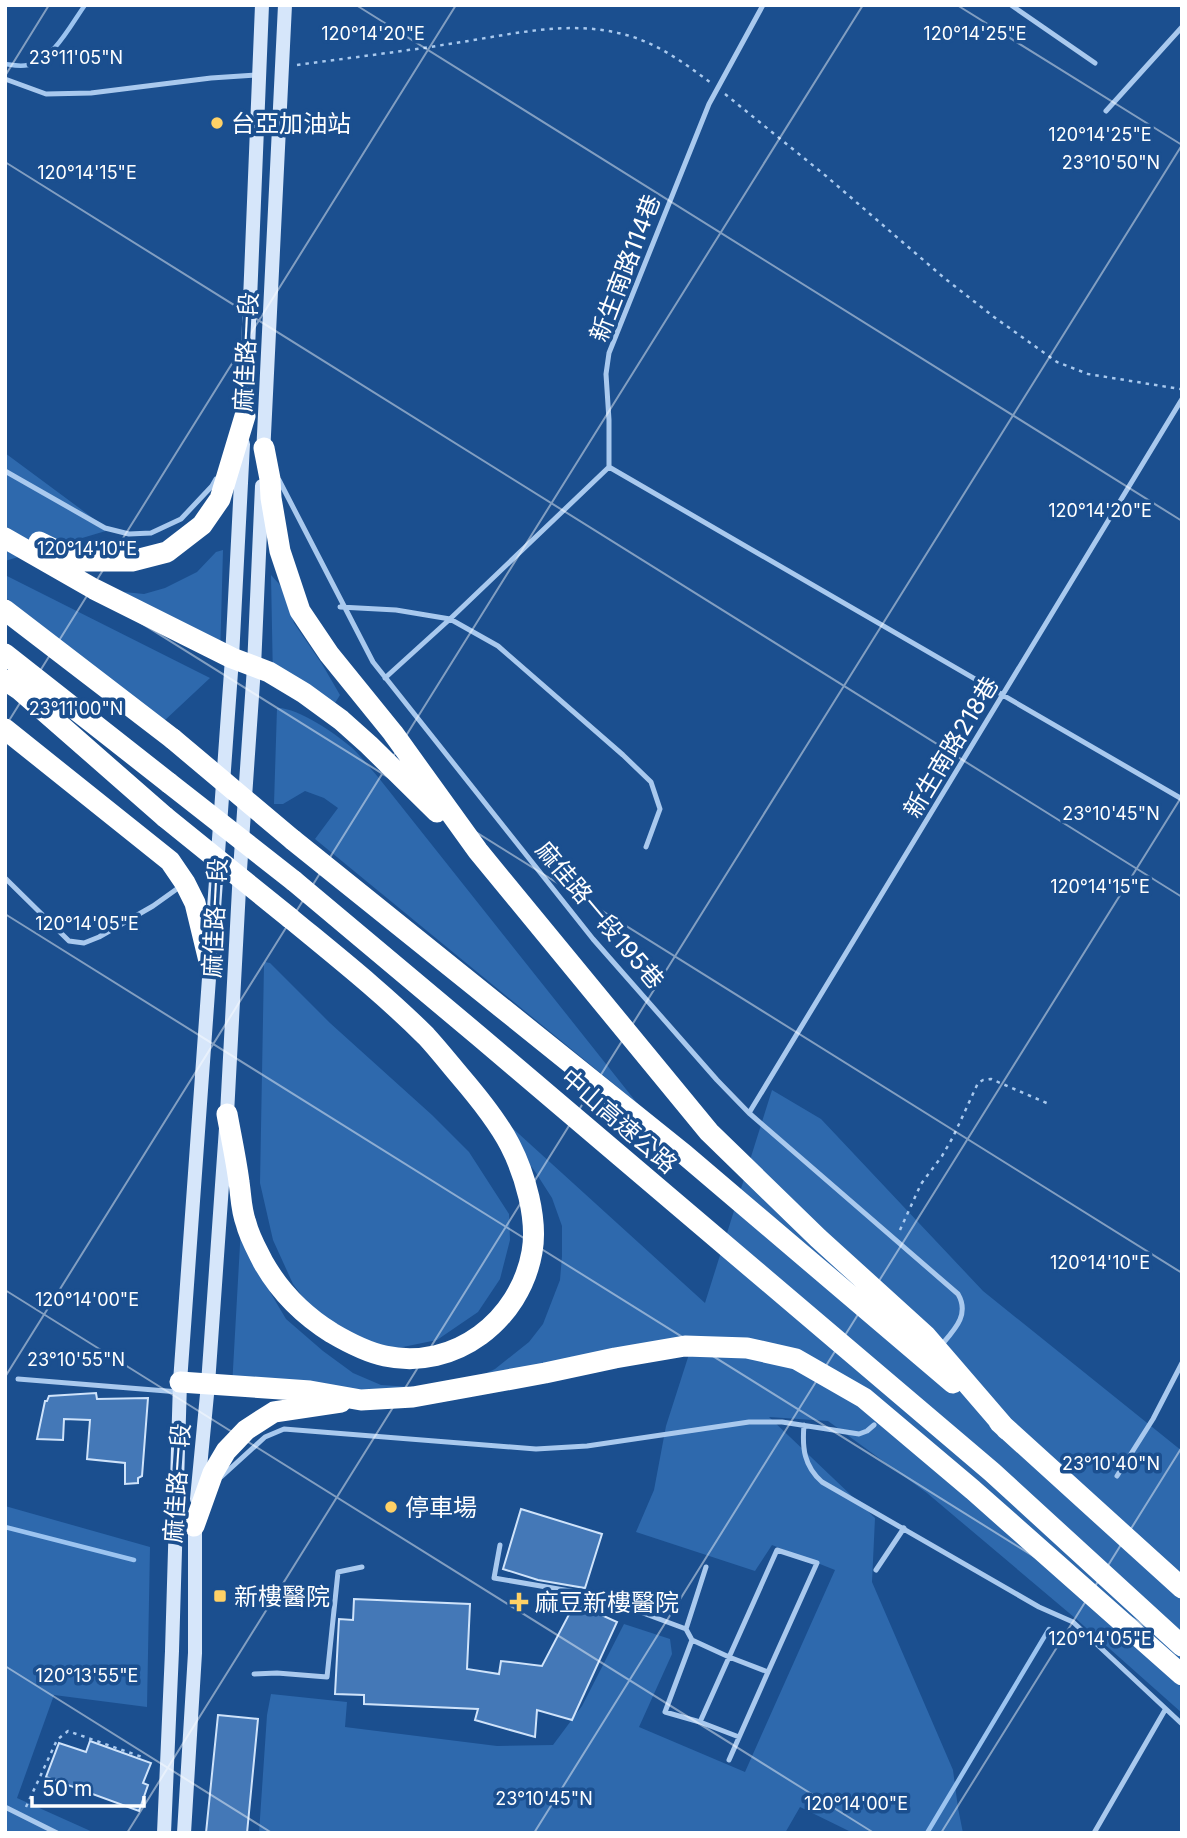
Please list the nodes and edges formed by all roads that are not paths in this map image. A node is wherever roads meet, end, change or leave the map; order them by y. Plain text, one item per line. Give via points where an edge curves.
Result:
1 (262, 5) edge
2 (285, 5) edge
3 (763, 5) edge
4 (1011, 5) edge
5 (1182, 27) edge
6 (1095, 62) dead end
7 (260, 75) junction
8 (5, 79) edge
9 (1106, 111) dead end
10 (1182, 399) edge
11 (245, 416) junction
12 (264, 448) junction
13 (223, 463) dead end
14 (609, 467) junction
15 (5, 471) edge
16 (218, 475) dead end
17 (5, 526) edge
18 (5, 538) edge
19 (340, 607) dead end
20 (5, 610) edge
21 (450, 619) junction
22 (5, 654) edge
23 (232, 658) junction
24 (254, 667) junction
25 (385, 678) junction
26 (5, 680) edge
27 (1003, 695) junction
28 (5, 729) edge
29 (1182, 799) edge
30 (646, 847) dead end
31 (478, 851) junction
32 (5, 878) edge
33 (185, 883) junction
34 (209, 961) junction
35 (749, 1113) junction
36 (227, 1114) junction
37 (944, 1342) dead end
38 (1182, 1363) edge
39 (18, 1379) dead end
40 (208, 1384) junction
41 (180, 1387) junction
42 (361, 1399) junction
43 (804, 1425) junction
44 (874, 1425) dead end
45 (1007, 1430) junction
46 (1117, 1476) dead end
47 (220, 1478) dead end
48 (214, 1490) dead end
49 (194, 1526) junction
50 (904, 1528) junction
51 (500, 1545) dead end
52 (362, 1567) dead end
53 (706, 1567) dead end
54 (876, 1570) dead end
55 (1182, 1588) edge
56 (686, 1629) junction
57 (692, 1640) junction
58 (1182, 1646) edge
59 (729, 1657) junction
60 (768, 1672) junction
61 (254, 1674) dead end
62 (1182, 1675) edge
63 (1165, 1710) junction
64 (700, 1722) junction
65 (1182, 1724) edge
66 (739, 1737) junction
67 (729, 1760) dead end
68 (5, 1807) edge
69 (57, 1833) edge
70 (164, 1833) edge
71 (184, 1833) edge
72 (1094, 1833) edge

1 - 7 main road, 麻佳路一段
2 - 12 main road, 麻佳路一段
3 - 14 lane, 新生南路114巷 via 709,104 609,353
4 - 6 lane
5 - 9 lane
7 - 8 lane via 57,94
7 - 11 main road, 麻佳路一段
10 - 27 lane, 新生南路218巷
11 - 13 lane
11 - 17 highway via 220,499 202,524 167,552 132,561 78,561
11 - 23 main road, 麻佳路一段
12 - 24 main road, 麻佳路一段
12 - 25 lane, 麻佳路一段195巷 via 363,645
12 - 31 highway via 280,551 300,611
14 - 21 lane
14 - 27 lane
15 - 16 lane via 105,528 129,534 151,533 181,519
18 - 23 highway
19 - 21 lane
20 - 45 highway, 中山高速公路, bridge via 173,739 685,1155
21 - 25 lane
21 - 30 lane via 498,646 651,782 660,809
22 - 58 highway, 中山高速公路, bridge via 293,881 491,1045 992,1472
23 - 24 highway
23 - 34 main road, 麻佳路一段
24 - 31 highway via 304,693 341,720
24 - 36 main road, 麻佳路一段
25 - 35 lane, 麻佳路一段195巷 via 593,939
26 - 36 highway, bridge via 369,984 426,1037 479,1099 510,1144 532,1213 533,1249 514,1300 489,1329 459,1349 432,1357 385,1356 353,1345 314,1322 282,1292 245,1223
27 - 29 lane
27 - 35 lane, 新生南路218巷
28 - 33 highway via 170,861
31 - 45 highway via 709,1132 926,1336
32 - 33 lane via 69,941 84,943
33 - 34 highway via 195,903
34 - 41 main road, 麻佳路一段
35 - 37 lane, 麻佳路一段195巷 via 958,1294 962,1316
36 - 40 main road, 麻佳路一段
38 - 46 lane
39 - 41 lane
40 - 41 highway
40 - 42 highway
40 - 49 main road, 麻佳路一段
41 - 70 main road, 麻佳路一段
42 - 49 highway via 274,1412 246,1430 213,1473
42 - 62 highway via 413,1396 685,1346 747,1348 796,1359 864,1398
43 - 44 lane via 859,1434
43 - 47 lane via 749,1422 536,1449 284,1429 265,1437
43 - 50 lane via 804,1452 816,1477
45 - 55 highway, 中山高速公路
48 - 49 lane
49 - 71 main road, 麻佳路一段 via 195,1653
50 - 54 lane
50 - 63 lane via 1073,1622
51 - 56 lane via 494,1578 605,1597
52 - 61 lane via 338,1572 327,1677
53 - 56 lane
56 - 57 lane
57 - 59 lane
57 - 64 lane via 666,1712
59 - 60 lane
59 - 60 lane via 777,1550 817,1563
59 - 64 lane
60 - 66 lane
63 - 65 lane
63 - 72 lane
64 - 66 lane
66 - 67 lane
68 - 69 lane

